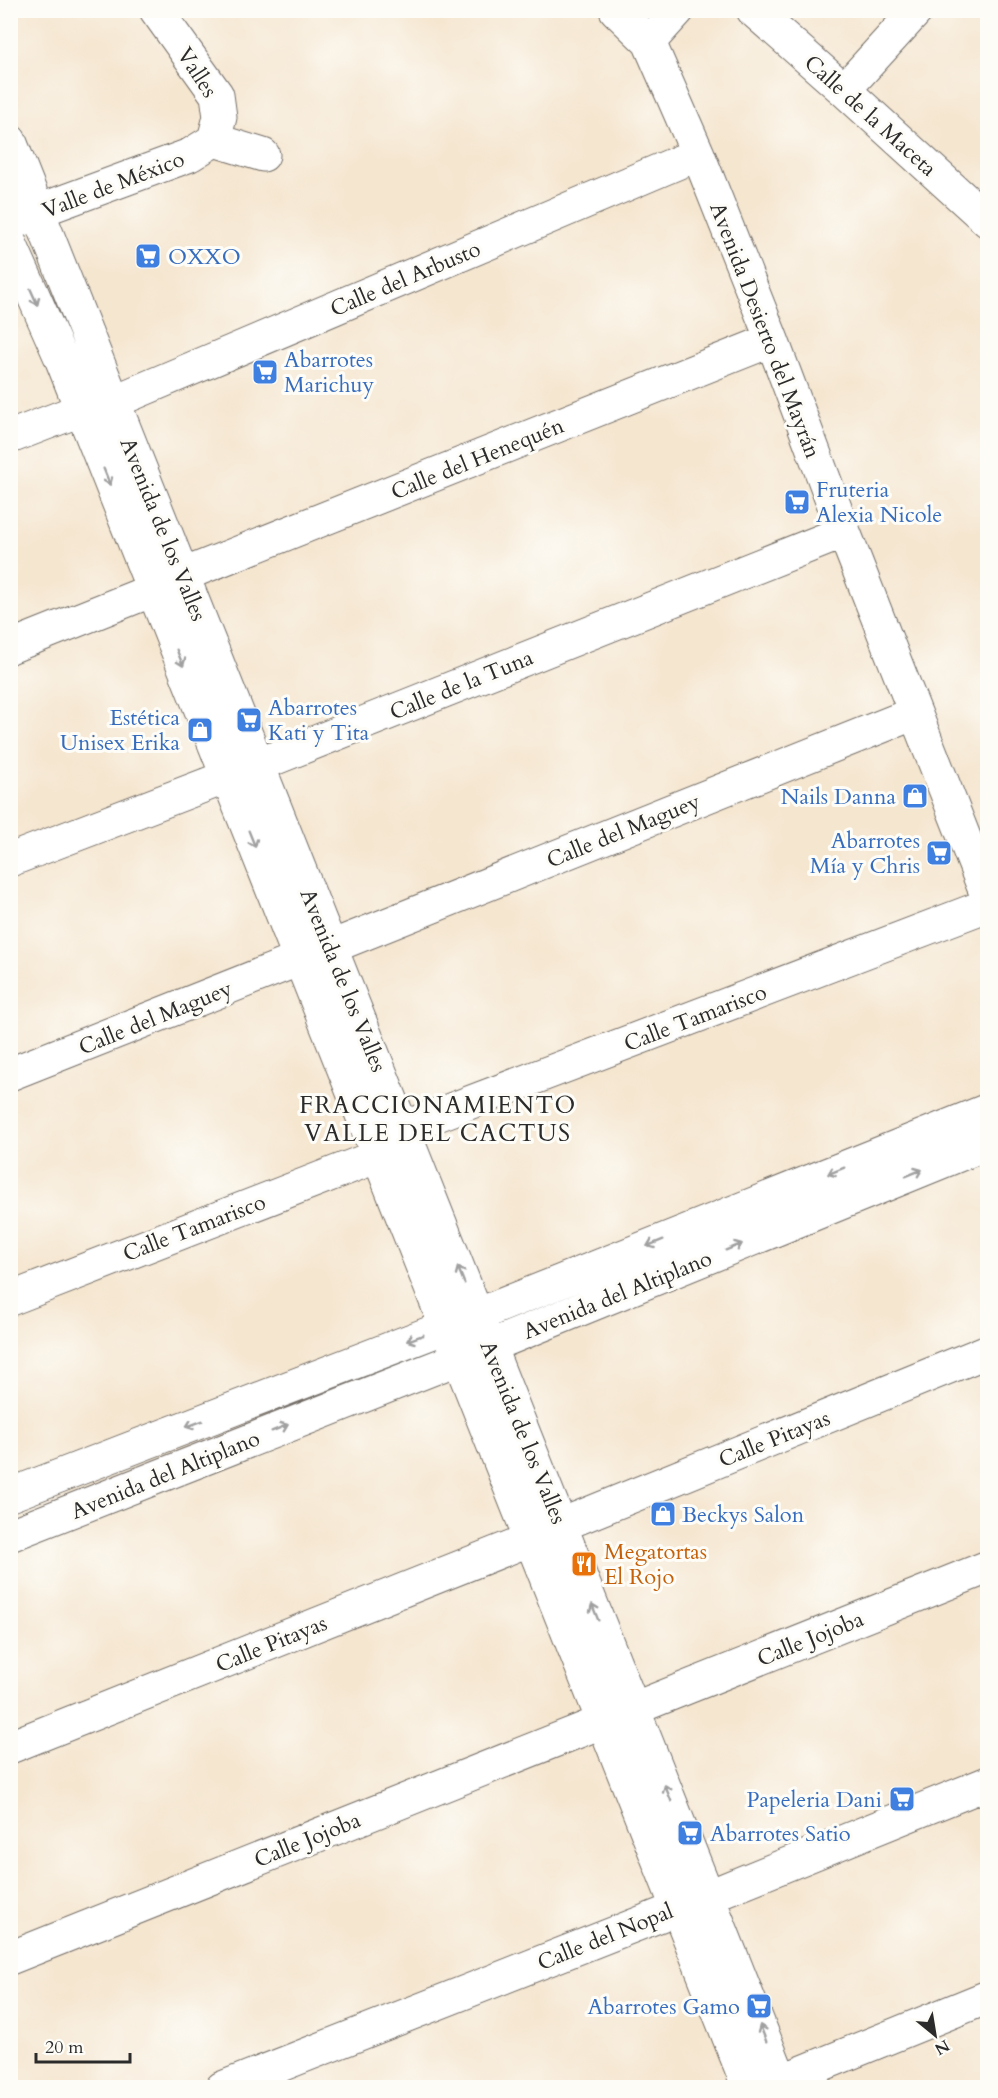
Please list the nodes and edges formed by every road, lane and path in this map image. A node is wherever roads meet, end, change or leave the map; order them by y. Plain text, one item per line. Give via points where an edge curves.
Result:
1 (156, 10) edge
2 (616, 10) edge
3 (678, 10) edge
4 (753, 10) edge
5 (917, 10) edge
6 (649, 42) junction
7 (844, 90) junction
8 (214, 140) junction
9 (10, 141) edge
10 (698, 154) junction
11 (263, 155) dead end
12 (24, 218) edge
13 (987, 221) edge
14 (10, 243) edge
15 (772, 340) junction
16 (93, 346) junction
17 (61, 358) junction
18 (113, 402) junction
19 (80, 410) junction
20 (10, 437) edge
21 (844, 532) junction
22 (183, 575) junction
23 (153, 591) junction
24 (10, 647) edge
25 (915, 713) junction
26 (258, 765) junction
27 (227, 776) junction
28 (10, 860) edge
29 (987, 898) edge
30 (987, 905) edge
31 (331, 947) junction
32 (300, 959) junction
33 (10, 1074) edge
34 (987, 1110) edge
35 (403, 1128) junction
36 (987, 1143) edge
37 (378, 1156) junction
38 (10, 1299) edge
39 (477, 1315) junction
40 (446, 1326) junction
41 (490, 1346) junction
42 (987, 1351) edge
43 (459, 1358) junction
44 (10, 1495) edge
45 (561, 1526) junction
46 (10, 1535) edge
47 (531, 1539) junction
48 (987, 1567) edge
49 (633, 1709) junction
50 (604, 1721) junction
51 (10, 1747) edge
52 (987, 1784) edge
53 (709, 1896) junction
54 (678, 1907) junction
55 (10, 1958) edge
56 (987, 1997) edge
57 (783, 2084) edge
58 (222, 2088) edge
59 (749, 2088) edge

1 - 8 street, Valles via 217,95 220,117
2 - 6 street, Avenida Desierto del Mayrán
3 - 6 street
4 - 7 street, Calle de la Maceta
5 - 7 street
6 - 10 street, Avenida Desierto del Mayrán
7 - 13 street, Calle de la Maceta
8 - 11 street
8 - 12 street, Valle de México via 190,155
9 - 12 street, Avenida de los Valles
10 - 15 street, Avenida Desierto del Mayrán
10 - 18 street, Calle del Arbusto
12 - 16 street, Avenida de los Valles
14 -> 17 street, Avenida de los Valles
15 - 21 street, Avenida Desierto del Mayrán
15 - 22 street, Calle del Henequén
16 - 17 street
16 - 18 street, Avenida de los Valles
17 - 19 street, Avenida de los Valles
18 - 22 street, Avenida de los Valles
19 - 20 street
19 -> 23 street, Avenida de los Valles
21 - 25 street, Avenida Desierto del Mayrán
21 - 26 street, Calle de la Tuna
22 - 26 street, Avenida de los Valles
23 - 24 street
23 -> 27 street, Avenida de los Valles
25 - 29 street, Avenida Desierto del Mayrán
25 - 31 street, Calle del Maguey
26 - 27 street, Calle de la Tuna
26 - 31 street, Avenida de los Valles
27 - 28 street, Calle de la Tuna
27 -> 32 street, Avenida de los Valles
30 - 35 street, Calle Tamarisco
31 - 35 street, Avenida de los Valles
32 - 33 street, Calle del Maguey
32 - 37 street, Avenida de los Valles
34 -> 39 street, Avenida del Altiplano
39 -> 35 street, Avenida de los Valles
41 -> 36 street, Avenida del Altiplano
37 - 38 street, Calle Tamarisco
37 - 40 street, Avenida de los Valles
39 - 40 street, Avenida del Altiplano
39 - 41 street, Avenida de los Valles
40 - 43 street, Avenida de los Valles
40 -> 44 street, Avenida del Altiplano
41 - 43 street, Avenida del Altiplano
41 - 45 street, Avenida de los Valles
42 - 45 street, Calle Pitayas
46 -> 43 street, Avenida del Altiplano
43 - 47 street, Avenida de los Valles
49 -> 45 street, Avenida de los Valles
47 - 50 street, Avenida de los Valles
47 - 51 street, Calle Pitayas
48 - 49 street, Calle Jojoba
53 -> 49 street, Avenida de los Valles
50 - 54 street, Avenida de los Valles
50 - 55 street, Calle Jojoba
52 - 53 street, Calle del Nopal
53 - 54 street, Calle del Nopal
57 -> 53 street, Avenida de los Valles
54 - 58 street, Calle del Nopal
54 - 59 street, Avenida de los Valles
56 - 57 street

